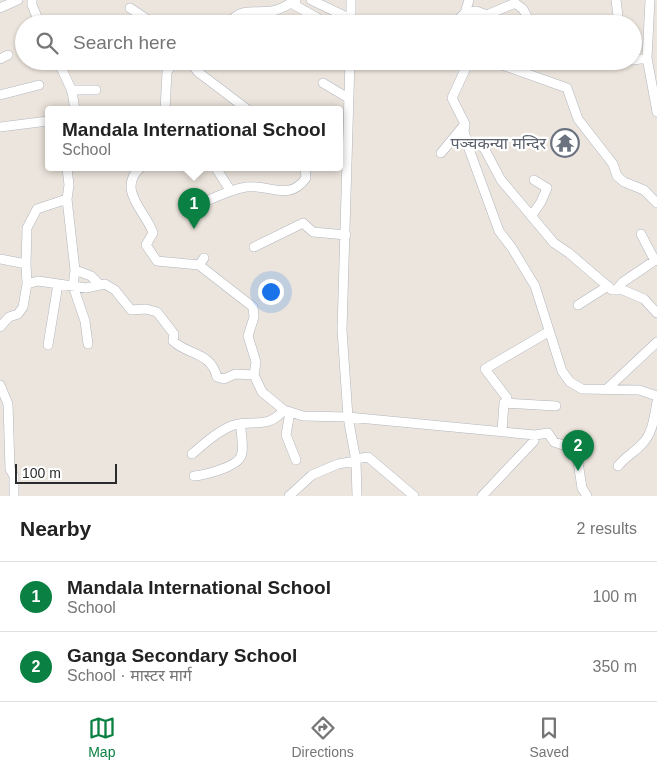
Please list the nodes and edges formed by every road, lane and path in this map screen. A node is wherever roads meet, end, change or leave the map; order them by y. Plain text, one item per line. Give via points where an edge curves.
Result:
1 (18, 0) edge
2 (32, 0) edge
3 (311, 0) edge
4 (350, 0) edge
5 (469, 0) edge
6 (616, 0) edge
7 (650, 0) edge
8 (294, 2) edge
9 (0, 8) edge
10 (130, 8) dead end
11 (271, 12) junction
12 (465, 13) joint
13 (36, 15) edge
14 (140, 15) edge
15 (237, 15) edge
16 (272, 15) edge
17 (314, 15) edge
18 (340, 15) edge
19 (351, 15) edge
20 (486, 15) edge
21 (486, 15) edge
22 (527, 15) edge
23 (618, 15) edge
24 (647, 58) junction
25 (642, 59) edge
26 (62, 70) edge
27 (169, 70) edge
28 (196, 70) edge
29 (350, 70) edge
30 (466, 70) edge
31 (522, 70) edge
32 (323, 83) dead end
33 (39, 85) dead end
34 (71, 90) junction
35 (96, 90) dead end
36 (0, 95) edge
37 (348, 98) junction
38 (74, 106) edge
39 (165, 106) edge
40 (243, 106) edge
41 (657, 112) edge
42 (45, 120) edge
43 (465, 124) junction
44 (343, 125) edge
45 (0, 127) edge
46 (469, 149) junction
47 (441, 153) dead end
48 (67, 171) edge
49 (137, 171) edge
50 (218, 171) edge
51 (305, 171) edge
52 (534, 180) dead end
53 (230, 190) junction
54 (67, 199) junction
55 (657, 203) edge
56 (195, 206) dead end
57 (532, 215) junction
58 (641, 234) dead end
59 (346, 235) junction
60 (254, 247) dead end
61 (0, 259) edge
62 (656, 260) edge
63 (26, 264) junction
64 (75, 270) junction
65 (26, 284) junction
66 (58, 284) junction
67 (99, 284) junction
68 (73, 286) junction
69 (612, 288) junction
70 (578, 305) dead end
71 (655, 307) edge
72 (0, 328) edge
73 (548, 332) junction
74 (657, 342) edge
75 (88, 344) dead end
76 (48, 345) dead end
77 (254, 375) junction
78 (0, 385) edge
79 (608, 388) junction
80 (657, 396) edge
81 (507, 401) junction
82 (657, 402) edge
83 (556, 406) dead end
84 (287, 411) junction
85 (348, 418) junction
86 (241, 424) junction
87 (502, 430) junction
88 (535, 435) junction
89 (192, 454) dead end
90 (296, 460) dead end
91 (355, 460) junction
92 (618, 466) dead end
93 (194, 476) dead end
94 (14, 496) edge
95 (289, 496) edge
96 (357, 496) edge
97 (414, 496) edge
98 (482, 496) edge
99 (587, 496) edge

1 - 9 street
2 - 13 street
3 - 18 street
4 - 19 street
5 - 12 street
6 - 23 street
7 - 24 street
8 - 11 street
8 - 17 street
10 - 14 street
11 - 15 street via 248,10
11 - 16 street
12 - 21 street via 476,11
20 - 22 street via 515,3
24 - 25 street
24 - 41 street
26 - 34 street
27 - 39 street
28 - 40 street
29 - 37 street
30 - 43 street via 452,98
31 - 55 street via 563,86 578,119 613,164 616,176 644,190
32 - 37 street
33 - 36 street
34 - 35 street
34 - 38 street
37 - 44 street
42 - 45 street
43 - 46 street
43 - 47 street
44 - 59 street
46 - 57 street via 477,144 484,148 501,180
46 - 73 street via 499,232 535,286
48 - 54 street
49 - 77 street via 131,189 132,198 151,226 153,234 146,245 157,261 201,261 253,307 254,317 248,336 256,362
50 - 53 street
51 - 53 street via 306,178 300,187 290,191 255,187
52 - 57 street via 548,188
53 - 56 street
54 - 63 street via 34,212 27,228
54 - 64 street
57 - 69 street via 554,243
58 - 62 street
59 - 60 street via 313,232 303,223
59 - 85 street via 342,330
61 - 63 street
62 - 69 street
63 - 65 street
64 - 67 street via 91,276
64 - 68 street
65 - 66 street via 38,281
65 - 72 street via 23,307
66 - 68 street
66 - 76 street
67 - 68 street via 86,288
67 - 77 street via 110,285 131,310 157,312 174,334 173,341 204,356 217,377
68 - 75 street via 85,321
69 - 70 street
69 - 71 street via 644,299
73 - 79 street via 562,371 570,382 582,389
73 - 81 street via 485,369
74 - 79 street
77 - 84 street via 262,392
78 - 94 street via 8,404
79 - 80 street via 639,390
81 - 83 street
81 - 87 street via 504,402
82 - 92 street via 648,436
84 - 85 street via 303,416
84 - 86 street via 264,424
84 - 90 street via 287,442
85 - 87 street
85 - 91 street
86 - 89 street via 226,429
86 - 93 street via 239,460 216,472
87 - 88 street
88 - 98 street via 534,441
88 - 99 street via 550,434 554,442 569,446 578,462 582,488
91 - 95 street via 312,475
91 - 96 street
91 - 97 street via 368,457

